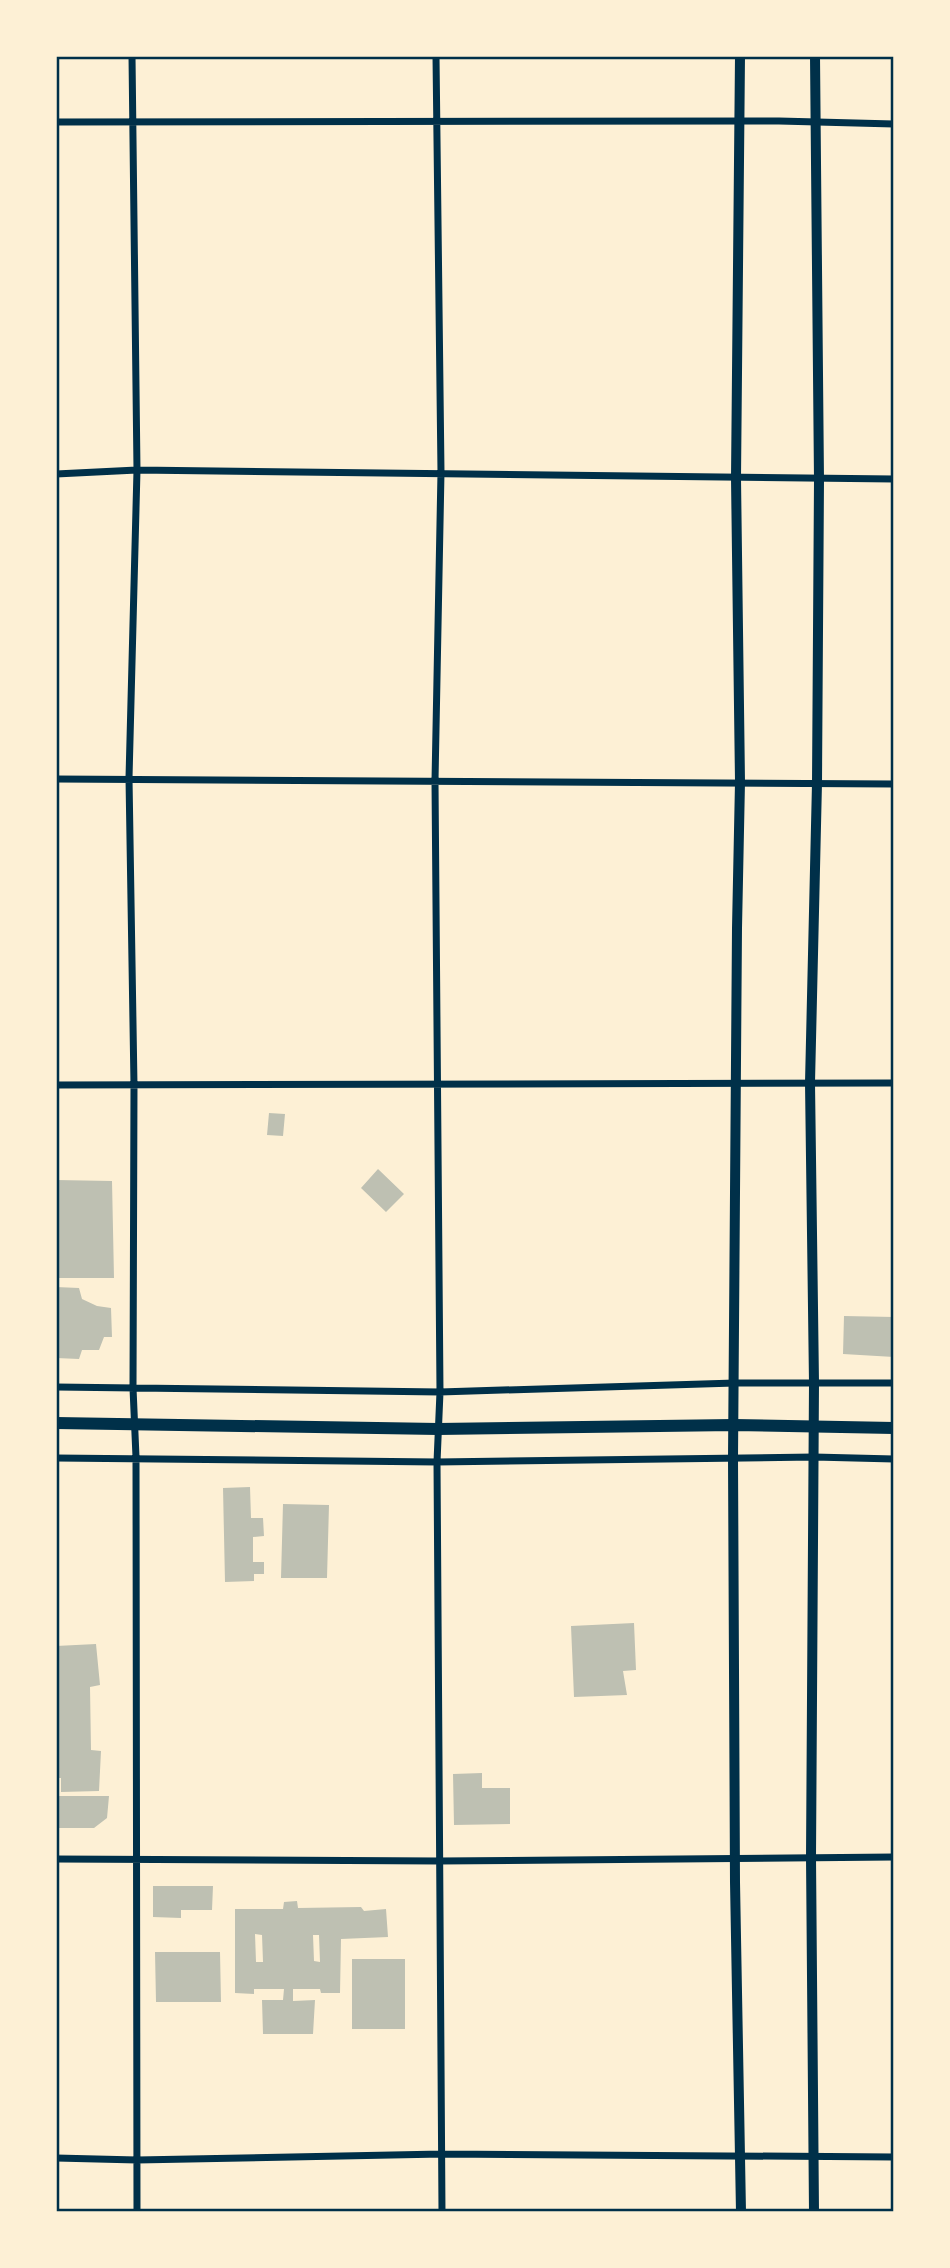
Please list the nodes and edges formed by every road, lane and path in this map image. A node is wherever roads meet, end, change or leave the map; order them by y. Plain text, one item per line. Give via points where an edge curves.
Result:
1 (132, 56) edge
2 (436, 56) edge
3 (740, 56) edge
4 (815, 56) edge
5 (436, 121) junction
6 (741, 121) junction
7 (56, 122) edge
8 (132, 122) junction
9 (815, 122) junction
10 (894, 124) edge
11 (137, 470) junction
12 (441, 472) junction
13 (56, 474) edge
14 (736, 478) junction
15 (894, 479) edge
16 (819, 480) junction
17 (129, 778) junction
18 (56, 779) edge
19 (435, 780) junction
20 (740, 782) junction
21 (817, 783) junction
22 (894, 784) edge
23 (810, 1083) junction
24 (894, 1083) edge
25 (736, 1084) junction
26 (56, 1085) edge
27 (134, 1085) junction
28 (436, 1085) junction
29 (736, 1383) junction
30 (814, 1383) junction
31 (894, 1383) edge
32 (56, 1387) edge
33 (134, 1388) junction
34 (440, 1391) junction
35 (56, 1423) edge
36 (135, 1423) junction
37 (734, 1425) junction
38 (814, 1428) junction
39 (894, 1428) edge
40 (438, 1429) junction
41 (136, 1457) junction
42 (814, 1457) junction
43 (56, 1458) edge
44 (733, 1458) junction
45 (894, 1459) edge
46 (437, 1462) junction
47 (736, 1857) junction
48 (811, 1857) junction
49 (894, 1857) edge
50 (56, 1859) edge
51 (137, 1860) junction
52 (439, 1861) junction
53 (442, 2154) junction
54 (814, 2155) junction
55 (740, 2157) junction
56 (894, 2157) edge
57 (56, 2158) edge
58 (137, 2160) junction
59 (137, 2212) edge
60 (442, 2212) edge
61 (741, 2212) edge
62 (814, 2212) edge

1 - 8 street
2 - 5 street
3 - 6 main road
4 - 9 main road
5 - 6 street
5 - 8 street
5 - 12 street
6 - 9 street
6 - 14 main road
7 - 8 street
8 - 11 street
9 - 10 street
9 - 16 main road
11 - 12 street
11 - 13 street
11 - 17 street
12 - 14 street
12 - 19 street
14 - 16 street
14 - 20 main road
15 - 16 street
16 - 21 main road
17 - 18 street
17 - 19 street
17 - 27 street
19 - 20 street
19 - 28 street
20 - 21 street
20 - 25 main road
21 - 22 street
21 - 23 main road
23 - 24 street
23 - 25 street
23 - 30 main road
25 - 28 street
25 - 29 main road
26 - 27 street
27 - 28 street
27 - 33 street
28 - 34 street
29 - 30 street
29 - 34 street
29 - 37 main road
30 - 31 street
30 - 38 main road
32 - 33 street
33 - 34 street
33 - 36 street
34 - 40 street
35 - 36 main road
36 - 40 main road
36 - 41 street
37 - 38 main road
37 - 40 main road
37 - 44 main road
38 - 39 main road
38 - 42 main road
40 - 46 street
41 - 43 street
41 - 46 street
41 - 51 street
42 - 44 street
42 - 45 street
42 - 48 main road
44 - 46 street
44 - 47 main road
46 - 52 street
47 - 48 street
47 - 52 street
47 - 55 main road
48 - 49 street
48 - 54 main road
50 - 51 street
51 - 52 street
51 - 58 street
52 - 53 street
53 - 55 street
53 - 58 street
53 - 60 street
54 - 55 street
54 - 56 street
54 - 62 main road
55 - 61 main road
57 - 58 street
58 - 59 street

